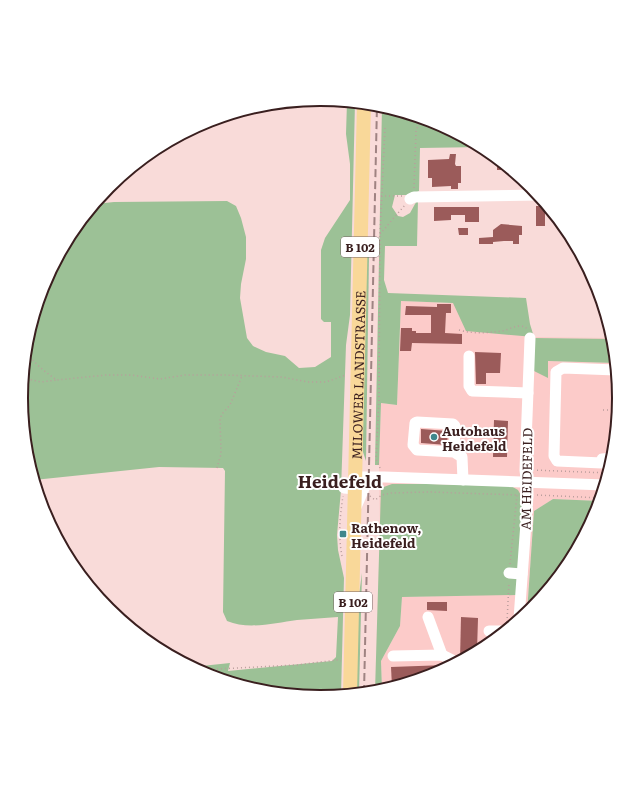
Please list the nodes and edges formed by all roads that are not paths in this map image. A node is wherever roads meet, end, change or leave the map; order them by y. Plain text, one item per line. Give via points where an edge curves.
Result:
1 (364, 109) edge
2 (529, 195) edge
3 (412, 198) road end
4 (530, 338) road end
5 (469, 356) dead end
6 (611, 370) edge
7 (528, 393) junction
8 (454, 452) dead end
9 (605, 460) edge
10 (463, 480) junction
11 (526, 482) junction
12 (357, 484) junction
13 (599, 485) edge
14 (509, 573) road end
15 (522, 574) junction
16 (520, 611) edge
17 (428, 616) dead end
18 (500, 628) edge
19 (489, 631) dead end
20 (442, 655) junction
21 (393, 656) dead end
22 (450, 659) edge
23 (350, 688) edge

1 - 12 main road, MILOWER LANDSTRASSE / B 102
2 - 3 street
4 - 7 street, AM HEIDEFELD
5 - 7 street via 469,386 472,391
6 - 9 street via 563,368 556,372 554,456 557,461
7 - 11 street, AM HEIDEFELD
8 - 10 street via 462,457
10 - 11 street
10 - 12 street via 384,477
11 - 13 street
11 - 15 street, AM HEIDEFELD via 522,495
12 - 23 main road, MILOWER LANDSTRASSE / B 102
14 - 15 street
15 - 16 street, AM HEIDEFELD
17 - 20 street
18 - 19 street
20 - 21 street
20 - 22 street

